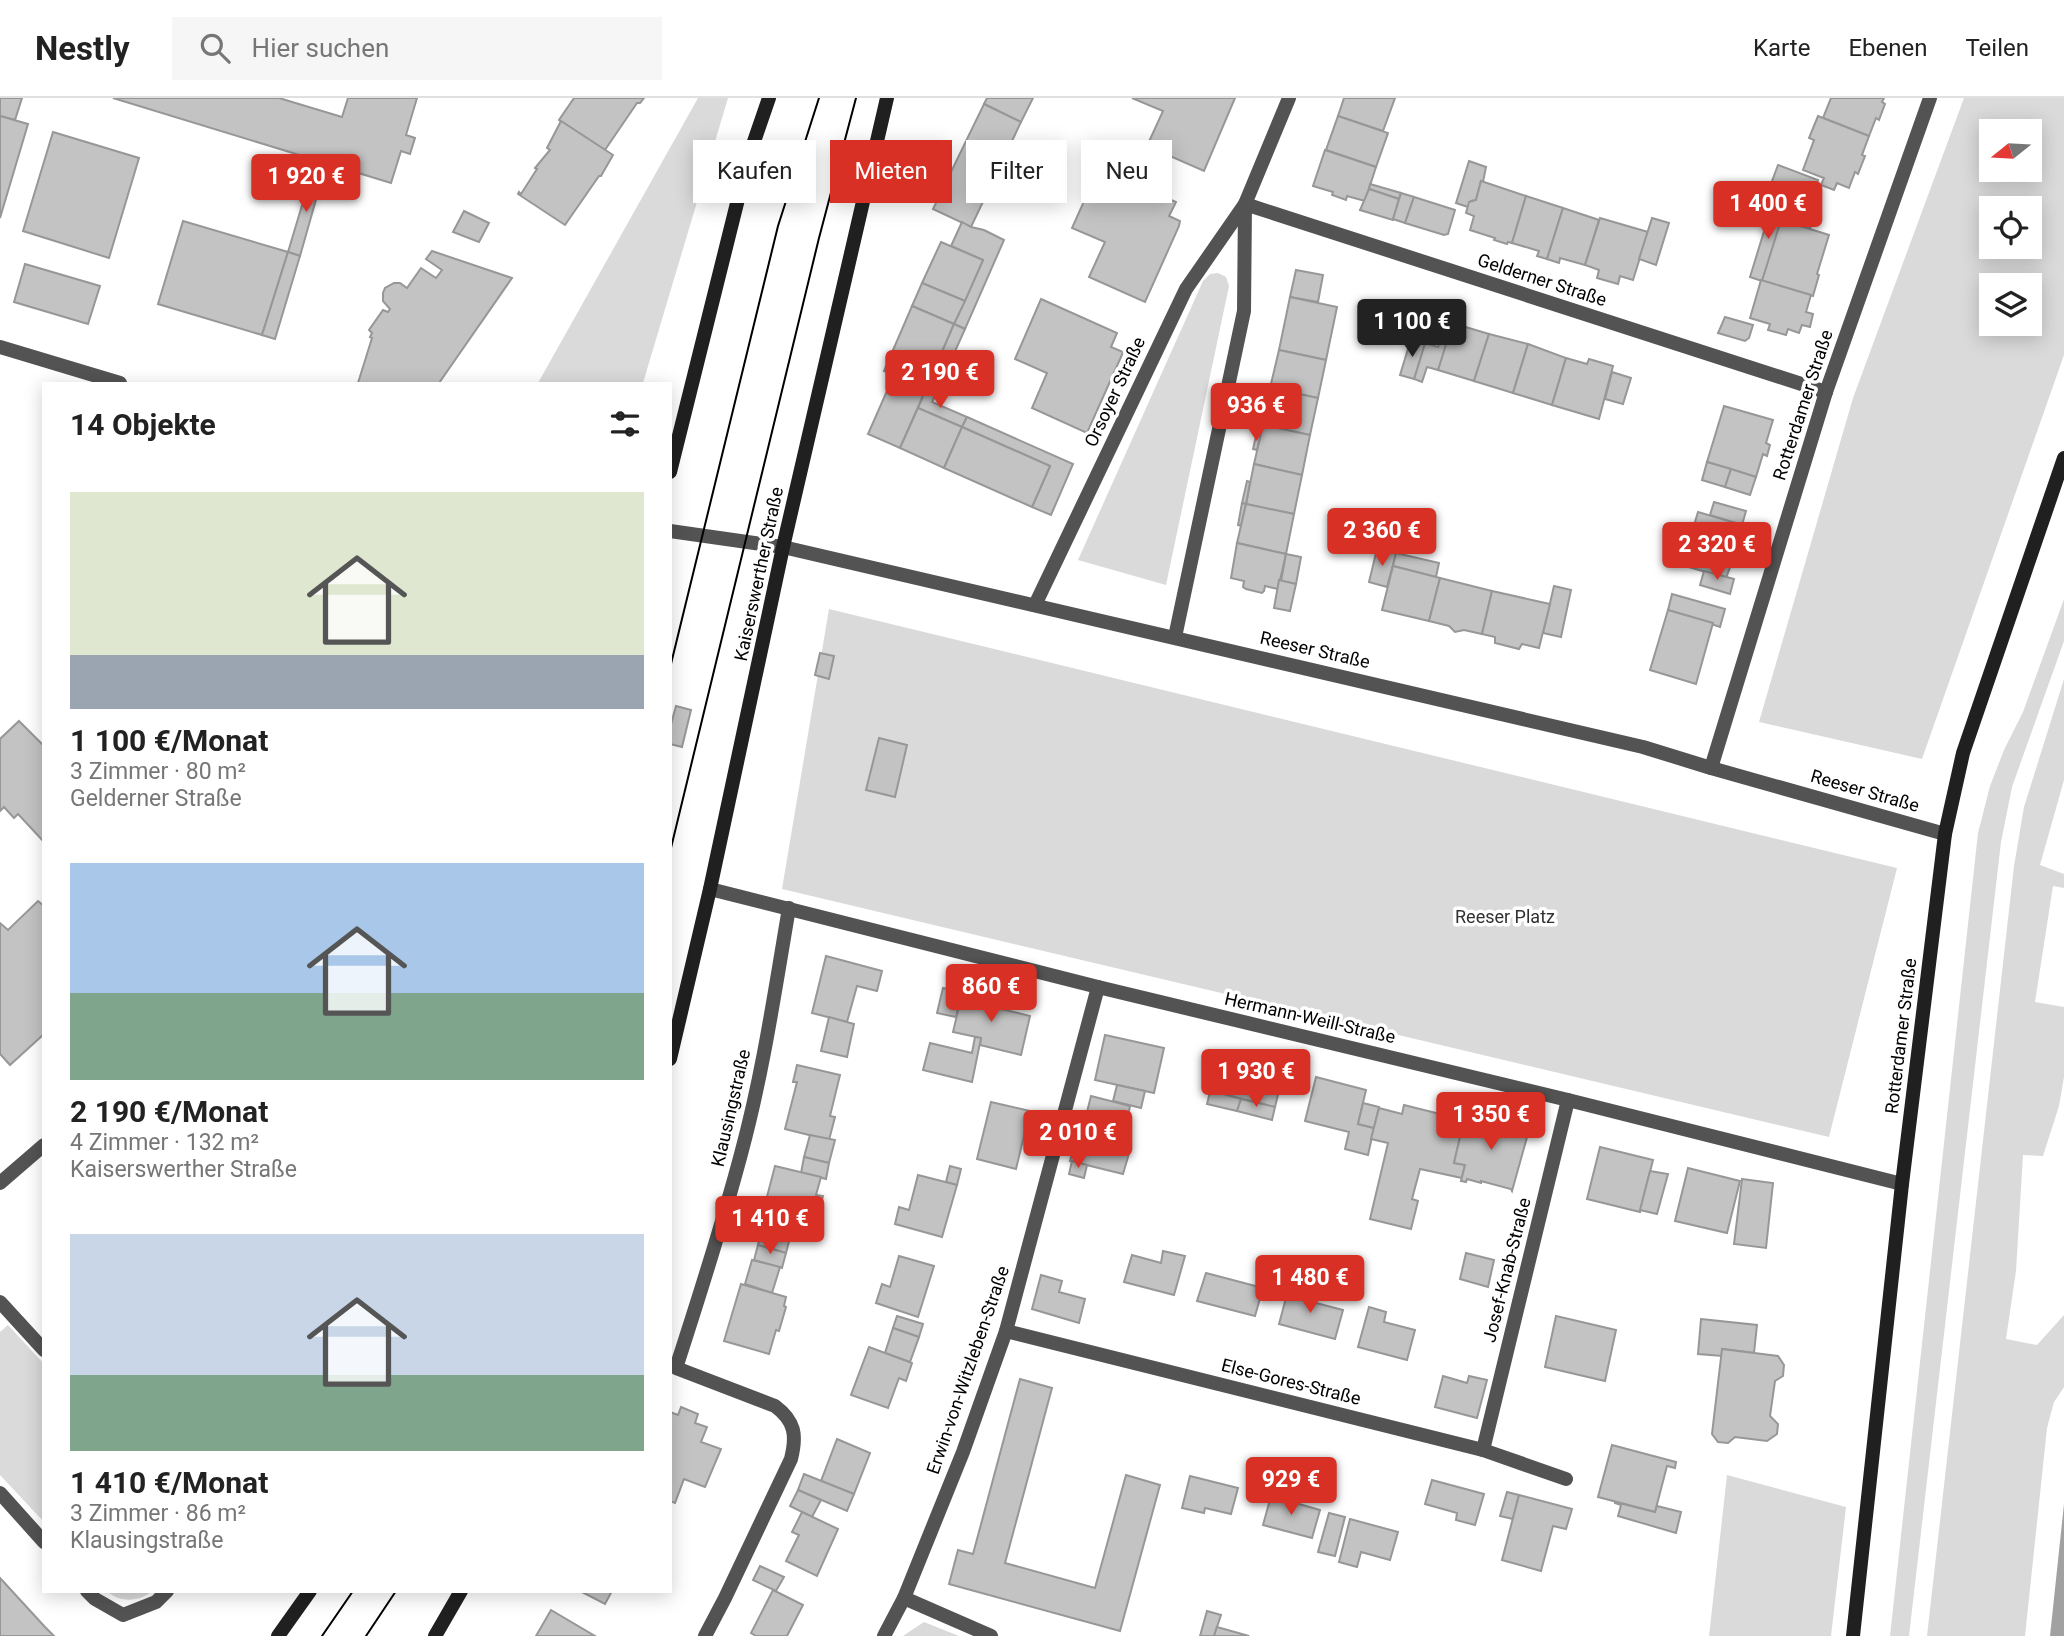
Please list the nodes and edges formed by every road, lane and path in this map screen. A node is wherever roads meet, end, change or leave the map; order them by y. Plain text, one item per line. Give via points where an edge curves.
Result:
1 (769, 98) edge
2 (887, 98) edge
3 (1289, 98) edge
4 (1930, 98) edge
5 (1245, 204) junction
6 (0, 346) edge
7 (117, 382) edge
8 (1826, 392) junction
9 (2064, 458) edge
10 (672, 464) edge
11 (672, 531) edge
12 (783, 547) junction
13 (1035, 606) junction
14 (1175, 637) junction
15 (1711, 768) junction
16 (1945, 834) junction
17 (710, 889) junction
18 (789, 908) junction
19 (1098, 987) junction
20 (672, 1050) edge
21 (1568, 1100) junction
22 (42, 1147) edge
23 (0, 1183) edge
24 (1902, 1184) junction
25 (0, 1302) edge
26 (1006, 1331) junction
27 (42, 1348) edge
28 (1482, 1450) junction
29 (1566, 1479) dead end
30 (0, 1493) edge
31 (42, 1540) edge
32 (89, 1593) edge
33 (165, 1593) edge
34 (309, 1593) edge
35 (460, 1593) edge
36 (904, 1598) junction
37 (278, 1636) edge
38 (435, 1636) edge
39 (705, 1636) edge
40 (884, 1636) edge
41 (991, 1636) edge
42 (1853, 1636) edge

1 - 10 street via 738,197
2 - 12 street, Kaiserswerther Straße
3 - 5 street, Orsoyer Straße
4 - 8 street, Rotterdamer Straße
5 - 8 street, Gelderner Straße
5 - 13 street, Orsoyer Straße via 1186,289
5 - 14 street, Orsoyer Straße via 1244,311
6 - 7 street
8 - 15 street, Rotterdamer Straße
9 - 16 street, Rotterdamer Straße via 1962,753
11 - 12 street, Reeser Straße
12 - 13 street, Reeser Straße
12 - 17 street, Kaiserswerther Straße
13 - 14 street, Reeser Straße
14 - 15 street, Reeser Straße via 1643,747
15 - 16 street, Reeser Straße
16 - 24 street, Rotterdamer Straße
17 - 18 street, Hermann-Weill-Straße
17 - 20 street, Kaiserswerther Straße
18 - 19 street, Hermann-Weill-Straße
18 - 39 street, Klausingstraße via 742,1152 676,1368 775,1406 793,1425 794,1448
19 - 21 street, Hermann-Weill-Straße
19 - 26 street, Erwin-von-Witzleben-Straße
21 - 24 street, Hermann-Weill-Straße
21 - 28 street, Josef-Knab-Straße
22 - 23 street
24 - 42 street, Rotterdamer Straße
25 - 27 street
26 - 28 street, Else-Gores-Straße
26 - 36 street, Erwin-von-Witzleben-Straße
28 - 29 street, Else-Gores-Straße
30 - 31 street
32 - 33 street via 123,1615 156,1602
34 - 37 street
35 - 38 street
36 - 40 street, Erwin-von-Witzleben-Straße
36 - 41 street

